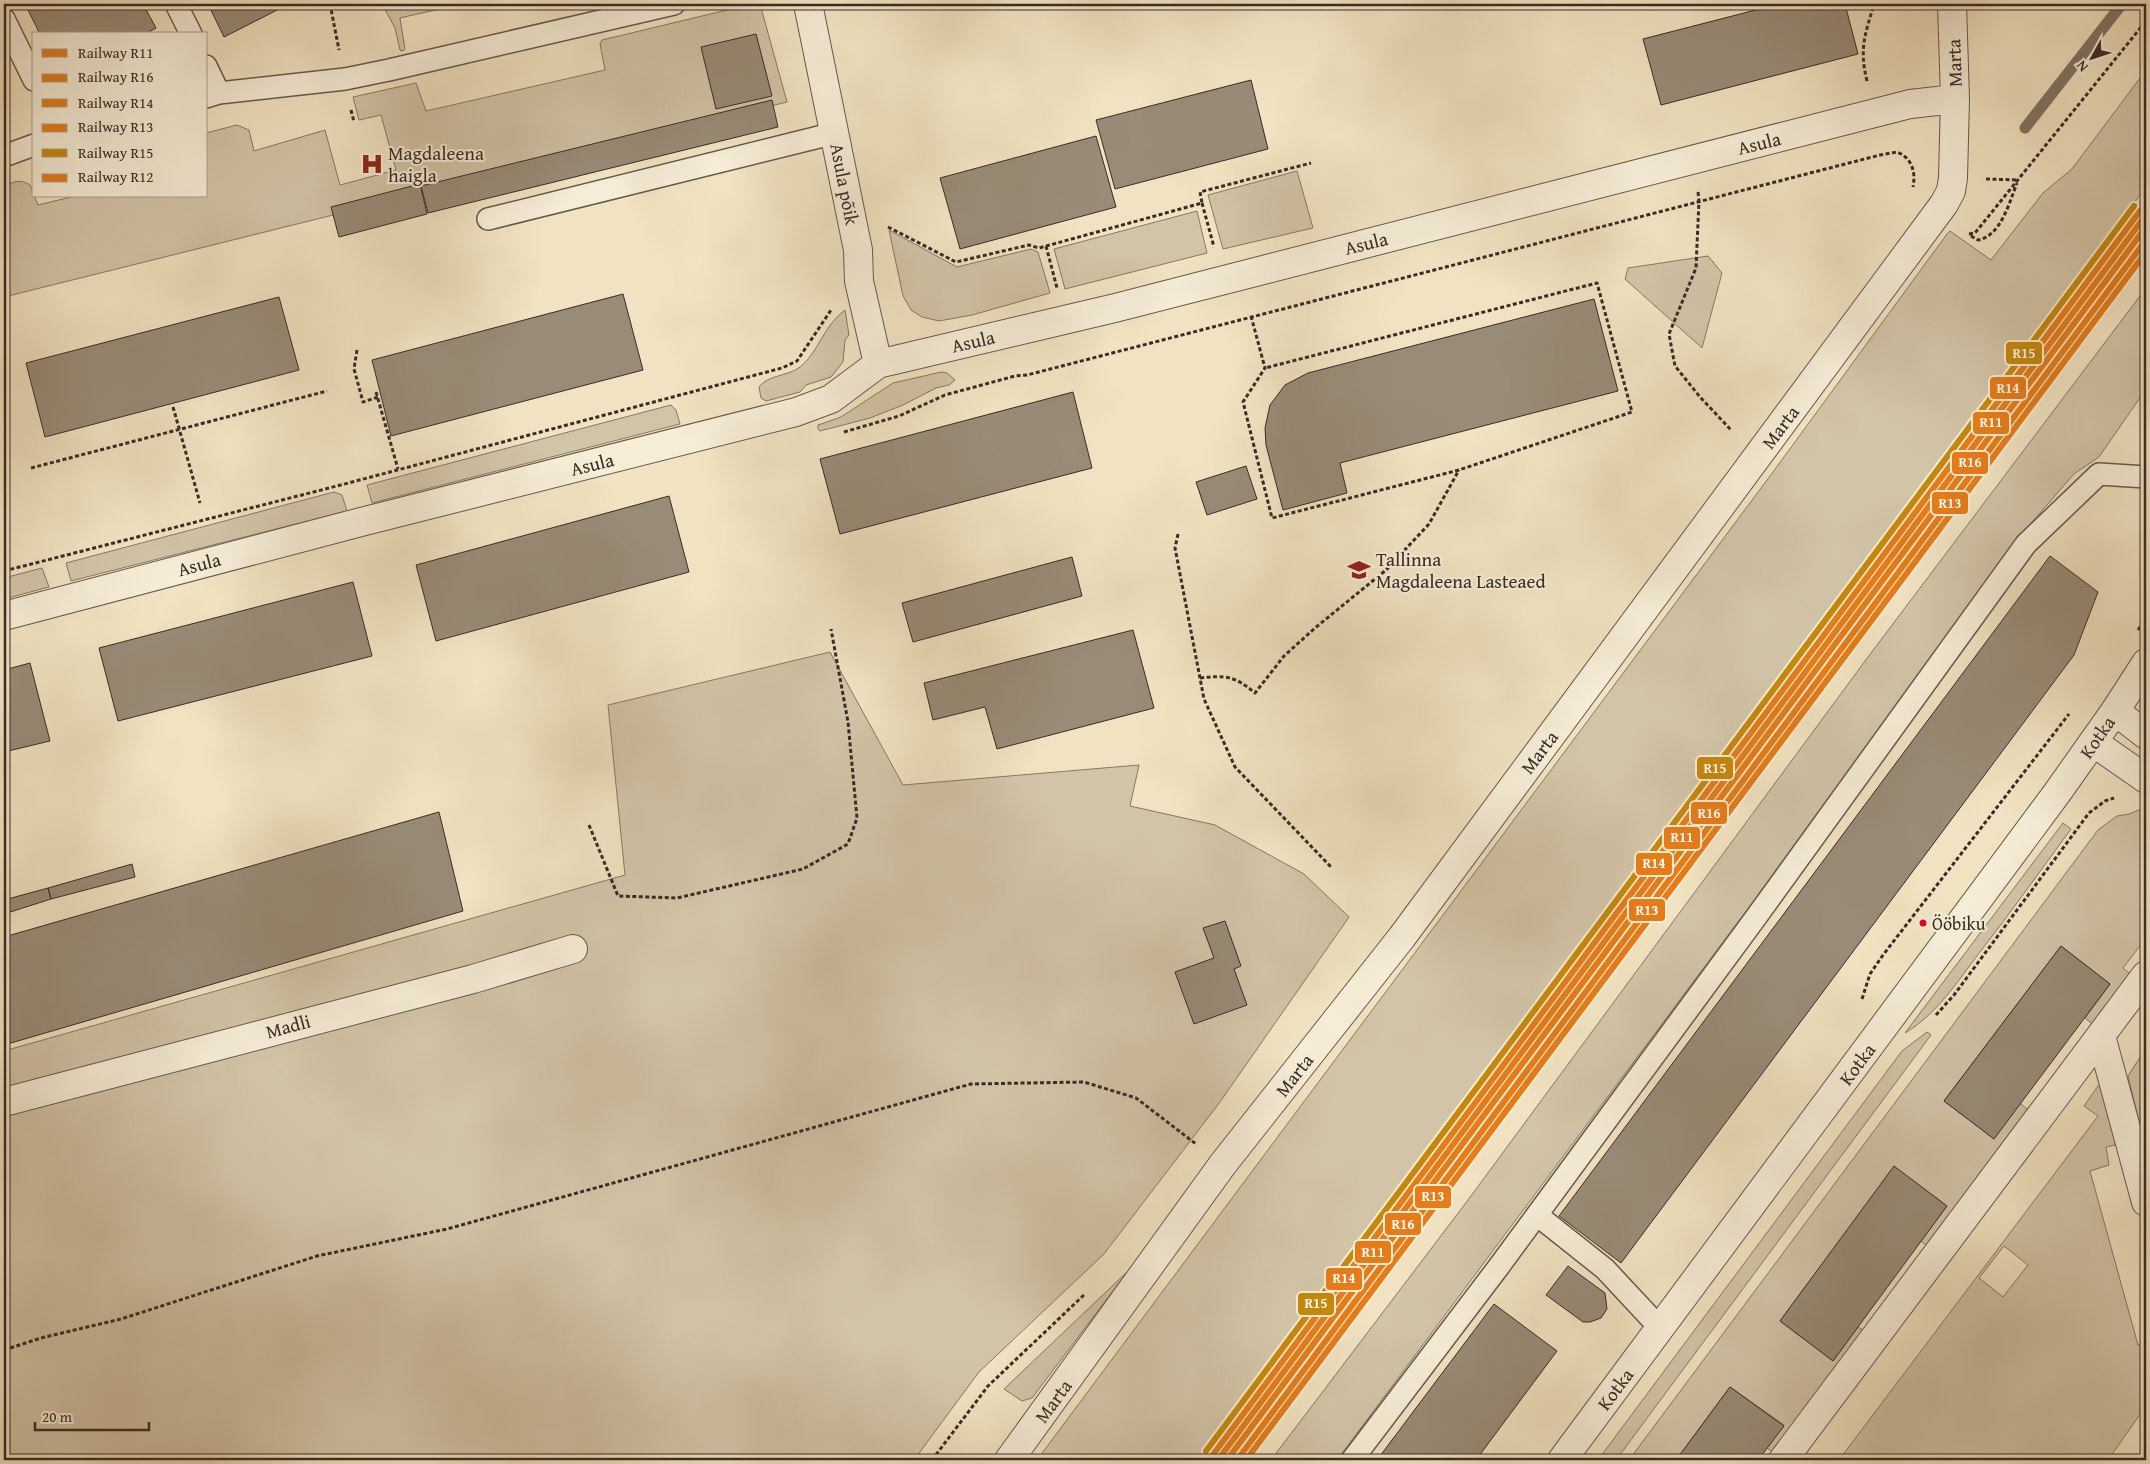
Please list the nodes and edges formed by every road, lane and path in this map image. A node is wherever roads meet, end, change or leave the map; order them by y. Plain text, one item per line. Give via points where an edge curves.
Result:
1 (176, 4) edge
2 (330, 4) edge
3 (674, 4) edge
4 (808, 4) edge
5 (1874, 4) edge
6 (1952, 4) edge
7 (4, 19) edge
8 (2146, 21) edge
9 (190, 32) edge
10 (208, 74) edge
11 (32, 76) edge
12 (345, 79) junction
13 (1868, 87) dead end
14 (213, 95) edge
15 (1955, 99) junction
16 (835, 133) junction
17 (32, 146) edge
18 (4, 156) edge
19 (1692, 159) junction
20 (1311, 163) dead end
21 (1981, 179) dead end
22 (2018, 180) junction
23 (1910, 194) dead end
24 (1699, 201) junction
25 (1202, 204) junction
26 (851, 217) junction
27 (488, 218) dead end
28 (1046, 246) junction
29 (1214, 249) dead end
30 (837, 305) dead end
31 (1251, 316) junction
32 (1066, 320) junction
33 (357, 350) dead end
34 (878, 364) junction
35 (1265, 368) junction
36 (326, 391) dead end
37 (376, 392) dead end
38 (378, 397) junction
39 (173, 407) dead end
40 (179, 430) junction
41 (1732, 431) dead end
42 (843, 432) dead end
43 (30, 468) dead end
44 (398, 469) junction
45 (1459, 470) junction
46 (2146, 477) edge
47 (200, 503) dead end
48 (1178, 534) dead end
49 (4, 571) edge
50 (4, 616) edge
51 (832, 629) dead end
52 (2146, 663) edge
53 (1200, 678) junction
54 (2115, 712) junction
55 (2146, 735) edge
56 (2093, 742) junction
57 (2146, 779) edge
58 (589, 825) dead end
59 (1332, 867) dead end
60 (573, 949) dead end
61 (2146, 974) edge
62 (2100, 1036) junction
63 (4, 1102) edge
64 (1223, 1164) junction
65 (2146, 1202) edge
66 (1537, 1214) junction
67 (1660, 1328) junction
68 (4, 1350) edge
69 (1009, 1460) edge
70 (1352, 1460) edge
71 (1562, 1460) edge
72 (1784, 1460) edge

1 - 9 lane
2 - 12 path
3 - 12 lane
4 - 16 street, Asula põik
5 - 13 path via 1862,43
6 - 15 street, Marta
7 - 11 lane
8 - 22 path
10 - 14 lane
12 - 14 lane
15 - 19 street, Asula via 1910,104
15 - 64 street, Marta via 1953,178 1944,204 1402,937
16 - 26 street, Asula põik
16 - 27 lane
17 - 18 lane
19 - 24 path
19 - 32 street, Asula
20 - 25 path via 1200,192
21 - 22 path
22 - 22 path via 2002,219 1986,239 1978,240 1968,234 1975,233
23 - 24 path via 1915,177 1913,168 1898,152
24 - 31 path
24 - 41 path via 1696,268 1669,334 1675,366
25 - 28 path
25 - 29 path
26 - 28 path via 892,228 956,262 1029,246
26 - 34 street, Asula põik via 858,250 858,282
28 - 32 path
30 - 44 path via 826,315 802,355 790,366
31 - 35 path
31 - 42 path via 945,395 899,416
32 - 34 street, Asula
33 - 38 path via 354,369 362,402
34 - 50 street, Asula via 831,399 796,412
35 - 45 path via 1243,402 1272,518
35 - 45 path via 1597,283 1632,412
36 - 40 path
37 - 38 path
38 - 44 path
39 - 40 path
40 - 43 path
40 - 47 path
44 - 49 path
45 - 53 path via 1429,524 1386,570 1284,656 1255,693 1234,679 1222,676
46 - 66 lane via 2099,474 2026,544
48 - 53 path via 1175,548
51 - 58 path via 848,722 857,818 848,844 803,869 677,898 618,896
52 - 54 street, Kotka
53 - 59 path via 1204,699 1235,767
54 - 55 street
54 - 56 street, Kotka
56 - 57 street
56 - 67 street, Kotka
60 - 63 street, Madli via 473,979
61 - 62 street
62 - 65 street
62 - 72 street
64 - 68 path via 1136,1098 1084,1082 970,1084 447,1229 317,1256 121,1319
64 - 69 street, Marta
66 - 67 lane via 1605,1269
66 - 70 lane
67 - 71 street, Kotka

